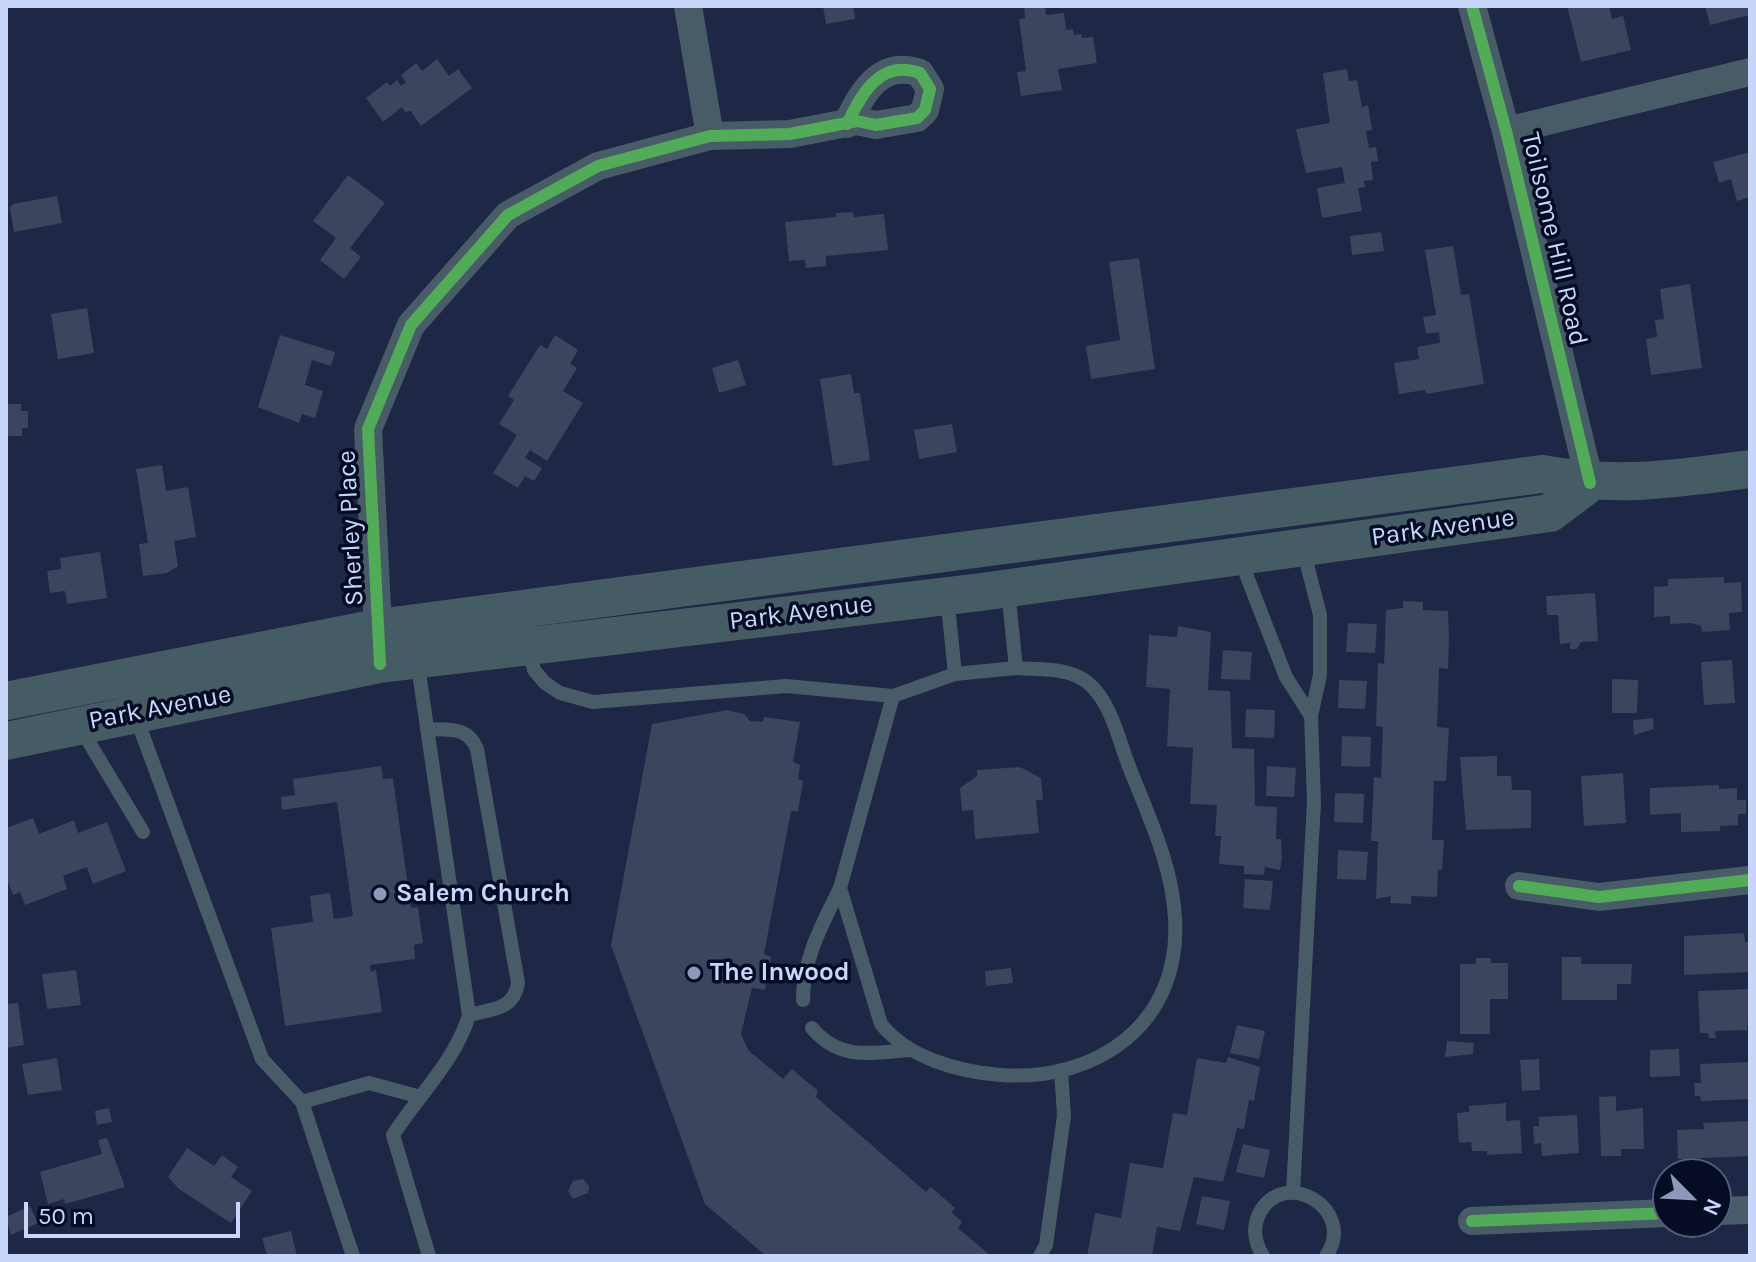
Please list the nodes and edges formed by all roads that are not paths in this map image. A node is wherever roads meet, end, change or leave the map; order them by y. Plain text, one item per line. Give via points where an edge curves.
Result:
1 (688, 6) edge
2 (1472, 6) edge
3 (1750, 72) edge
4 (847, 124) dead end
5 (1506, 131) junction
6 (710, 136) junction
7 (1750, 469) edge
8 (1590, 483) junction
9 (1303, 547) junction
10 (1239, 556) junction
11 (1008, 588) junction
12 (947, 596) junction
13 (527, 627) junction
14 (403, 643) junction
15 (1016, 668) junction
16 (955, 674) junction
17 (893, 696) junction
18 (6, 701) edge
19 (134, 714) junction
20 (1311, 716) junction
21 (78, 725) junction
22 (427, 729) junction
23 (6, 741) edge
24 (143, 832) dead end
25 (1750, 880) edge
26 (1519, 886) dead end
27 (840, 888) junction
28 (803, 1000) dead end
29 (469, 1015) junction
30 (812, 1028) dead end
31 (910, 1050) junction
32 (1061, 1070) junction
33 (417, 1096) junction
34 (302, 1102) junction
35 (1293, 1192) junction
36 (1652, 1214) edge
37 (1472, 1221) dead end
38 (353, 1256) edge
39 (429, 1256) edge
40 (1040, 1256) edge
41 (1263, 1256) edge
42 (1326, 1256) edge

1 - 6 street
2 - 5 street, Toilsome Hill Road
3 - 5 street
4 - 6 street, Sherley Place via 790,134
5 - 8 street, Toilsome Hill Road
6 - 14 street, Sherley Place via 598,166 508,215 411,325 368,429
7 - 8 main road, Park Avenue
8 - 9 main road, Park Avenue via 1550,513
8 - 13 main road, Park Avenue via 1542,474
9 - 10 main road, Park Avenue
9 - 20 lane via 1320,615 1320,675
10 - 11 main road, Park Avenue
10 - 20 lane via 1286,677
11 - 12 main road, Park Avenue
11 - 15 lane
12 - 13 main road, Park Avenue
12 - 16 lane
13 - 14 main road, Park Avenue
13 - 17 lane via 534,670 545,683 593,702 786,686
14 - 18 main road, Park Avenue
14 - 19 main road, Park Avenue
14 - 22 lane
15 - 16 lane
15 - 32 lane via 1068,672 1084,679 1105,702 1147,811 1174,907 1167,975 1141,1026 1121,1046
16 - 17 lane
17 - 27 lane
19 - 21 main road, Park Avenue
19 - 34 lane via 262,1059
20 - 35 lane via 1313,833
21 - 23 main road, Park Avenue
21 - 24 lane
22 - 29 lane
22 - 29 lane via 462,731 472,736 477,749 518,983 509,1004
25 - 26 street via 1599,897
27 - 28 lane via 818,930 803,978
27 - 31 lane via 881,1024
29 - 33 lane via 462,1041
30 - 31 lane via 826,1045 842,1051
31 - 32 lane via 989,1074
32 - 40 lane via 1064,1116 1046,1245
33 - 34 lane via 369,1083
33 - 39 lane via 393,1135
34 - 38 lane
35 - 41 lane via 1272,1200 1258,1217 1256,1240
35 - 42 lane via 1315,1197 1330,1214 1334,1236
36 - 37 street

